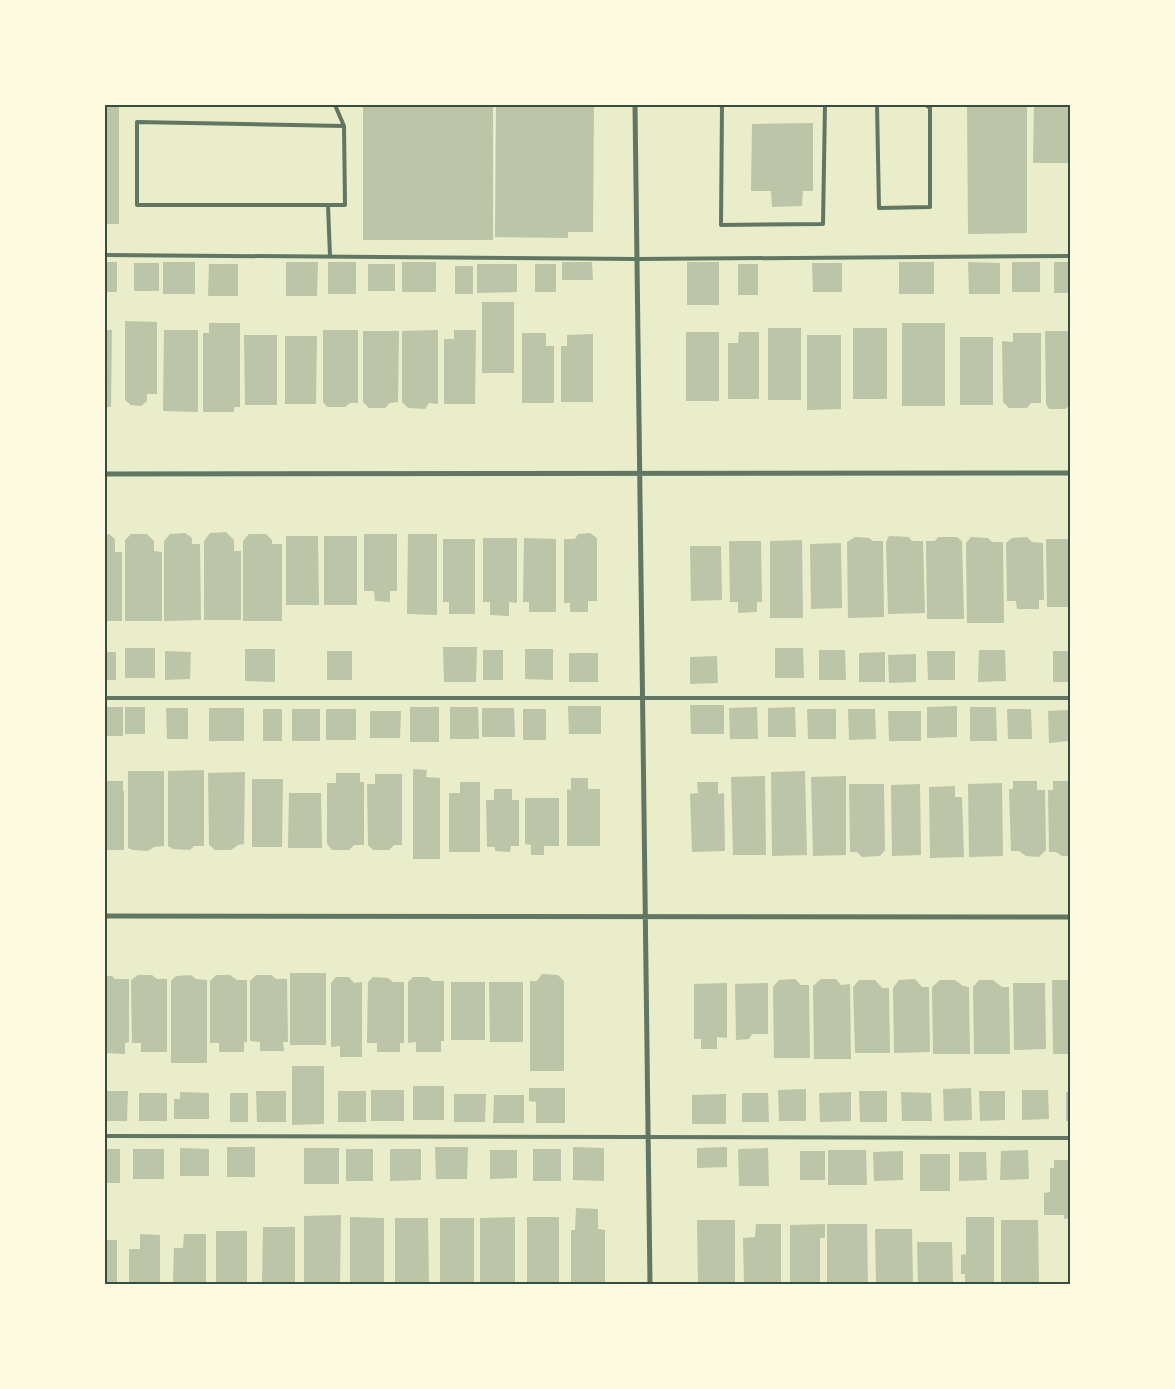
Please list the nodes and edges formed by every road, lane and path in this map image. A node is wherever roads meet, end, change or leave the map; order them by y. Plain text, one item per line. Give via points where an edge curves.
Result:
1 (335, 105) edge
2 (635, 105) edge
3 (722, 105) edge
4 (825, 105) edge
5 (877, 105) edge
6 (926, 105) edge
7 (344, 126) junction
8 (328, 205) junction
9 (105, 255) edge
10 (330, 256) junction
11 (1070, 256) edge
12 (637, 259) junction
13 (1070, 473) edge
14 (105, 474) edge
15 (640, 474) junction
16 (105, 698) edge
17 (642, 698) junction
18 (1070, 698) edge
19 (105, 916) edge
20 (646, 916) junction
21 (1070, 917) edge
22 (105, 1136) edge
23 (648, 1137) junction
24 (1070, 1138) edge
25 (650, 1284) edge

1 - 7 lane
2 - 12 street
3 - 4 lane via 721,225 823,224
5 - 6 lane via 879,208 930,206 930,108
7 - 8 lane via 345,204
7 - 8 lane via 137,122 137,205
8 - 10 lane
9 - 10 lane
10 - 12 lane
11 - 12 lane
12 - 15 street
13 - 15 street
14 - 15 street
15 - 17 street
16 - 17 lane
17 - 18 lane
17 - 20 street
19 - 20 street
20 - 21 street
20 - 23 street
22 - 23 lane
23 - 24 lane
23 - 25 street

